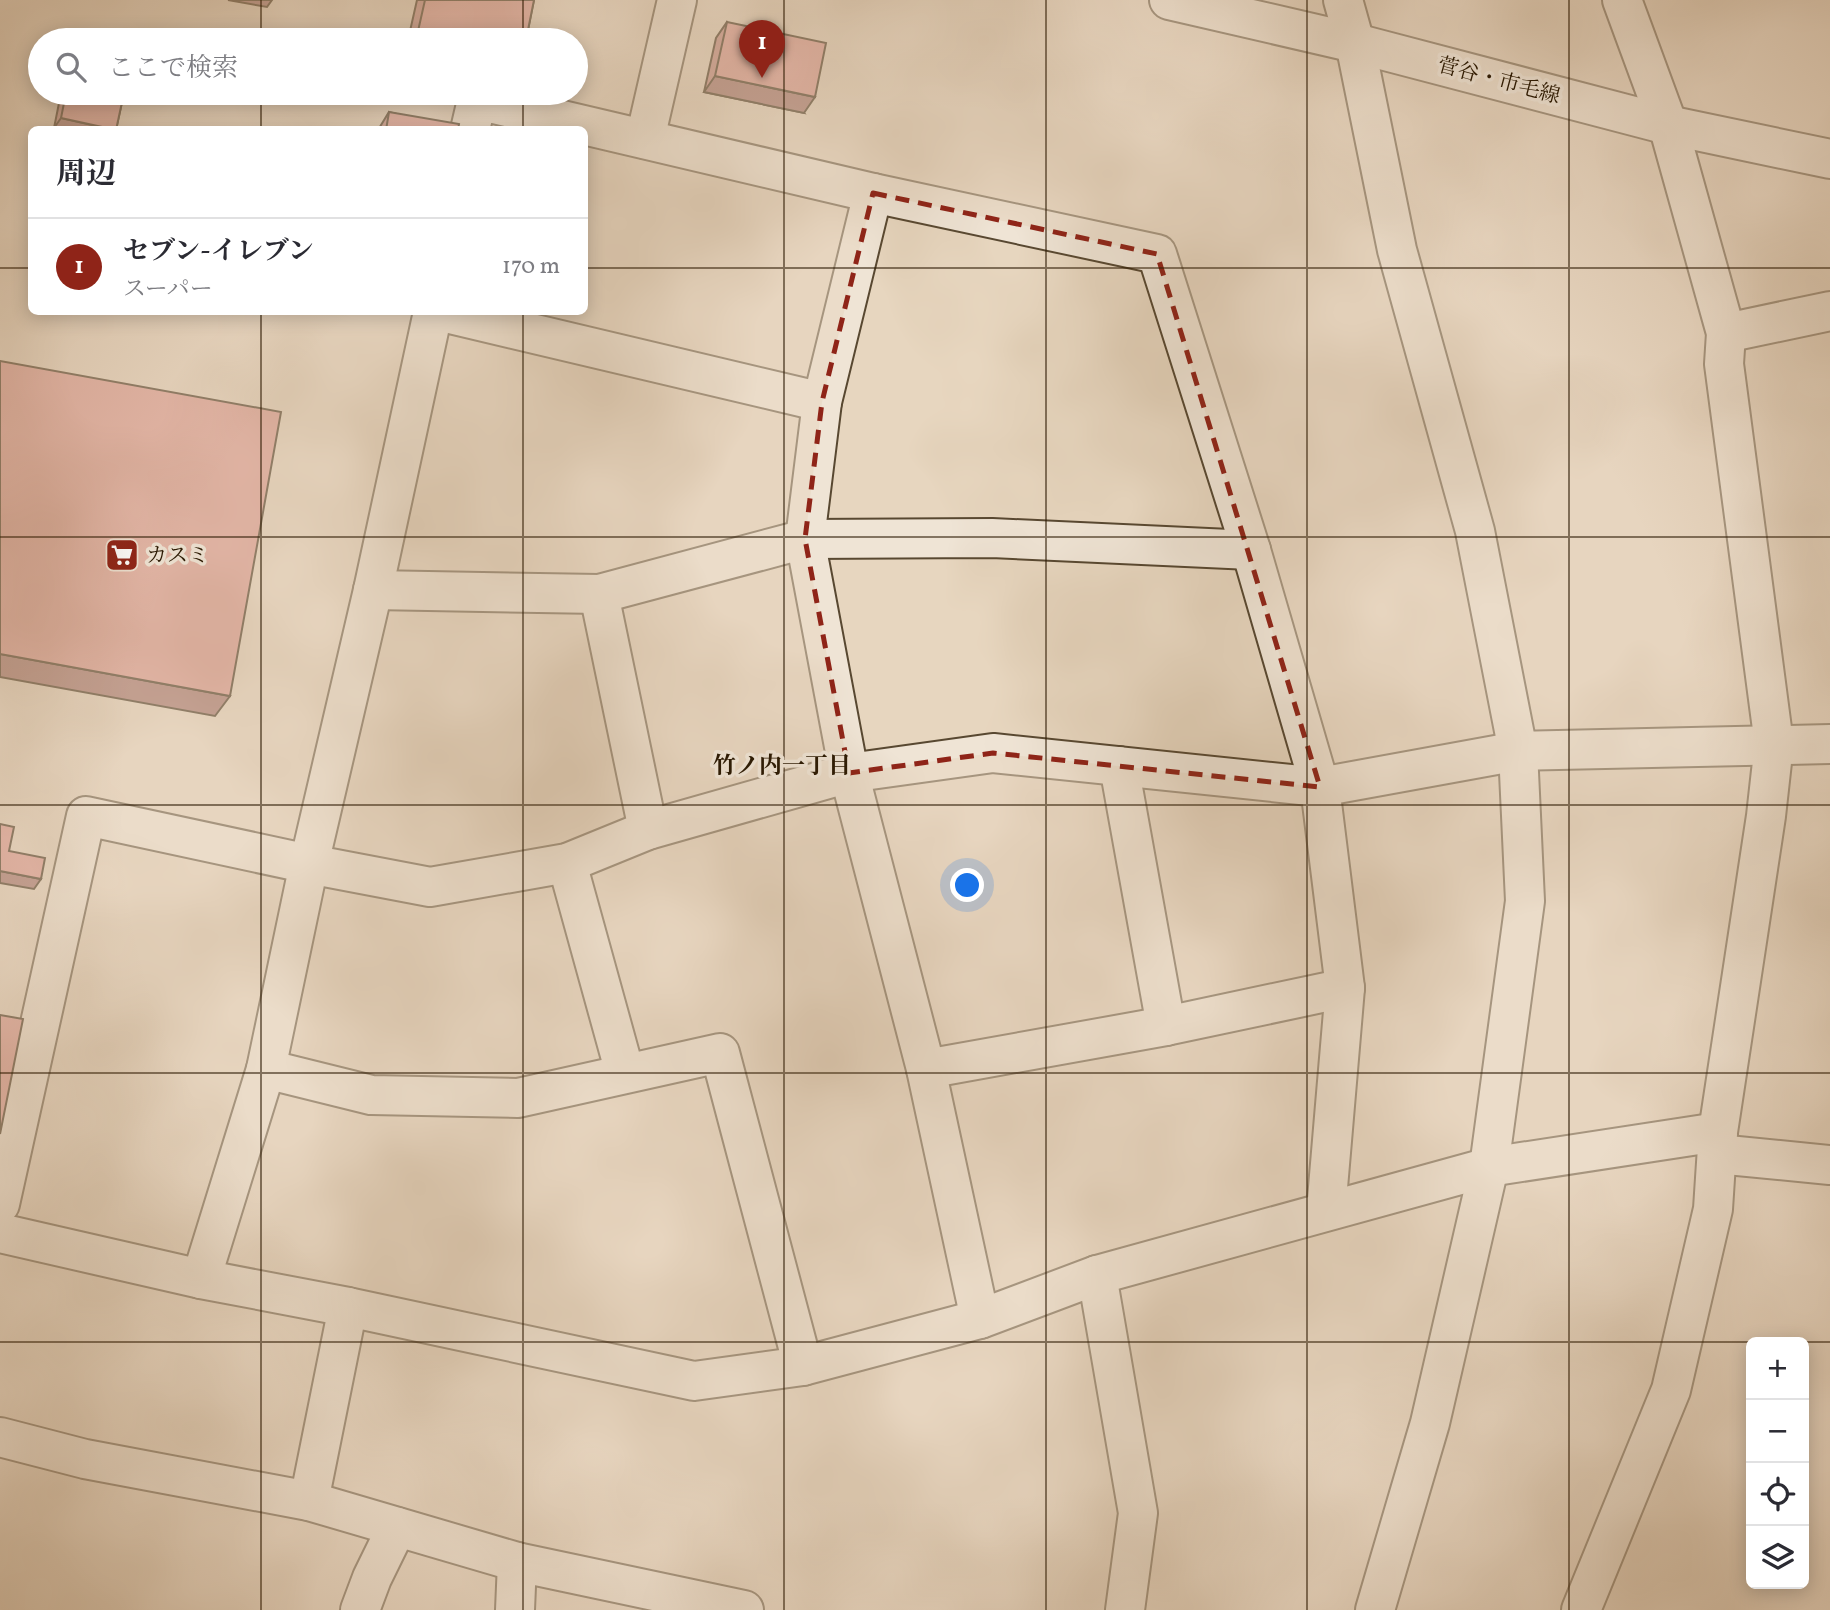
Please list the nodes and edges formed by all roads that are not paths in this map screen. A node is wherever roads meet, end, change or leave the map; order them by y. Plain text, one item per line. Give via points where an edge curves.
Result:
1 (677, 0) edge
2 (1169, 0) edge
3 (1343, 0) edge
4 (1622, 0) edge
5 (1355, 43) junction
6 (476, 105) edge
7 (499, 105) edge
8 (1668, 125) junction
9 (471, 126) edge
10 (645, 139) junction
11 (1830, 159) edge
12 (873, 193) junction
13 (1830, 311) edge
14 (432, 315) edge
15 (455, 315) edge
16 (1726, 332) junction
17 (822, 401) junction
18 (806, 539) junction
19 (1251, 550) junction
20 (373, 590) junction
21 (599, 594) junction
22 (1774, 744) junction
23 (1830, 744) edge
24 (1518, 751) junction
25 (1119, 766) junction
26 (849, 773) junction
27 (1320, 787) junction
28 (648, 831) junction
29 (567, 863) junction
30 (309, 864) junction
31 (1345, 988) junction
32 (1166, 1026) junction
33 (266, 1069) junction
34 (926, 1069) junction
35 (625, 1073) junction
36 (1717, 1143) junction
37 (1830, 1165) edge
38 (1489, 1167) junction
39 (0, 1204) edge
40 (1326, 1211) junction
41 (0, 1233) edge
42 (1097, 1275) junction
43 (201, 1279) junction
44 (348, 1307) junction
45 (980, 1319) junction
46 (803, 1366) junction
47 (0, 1437) edge
48 (309, 1501) junction
49 (397, 1527) junction
50 (517, 1562) junction
51 (360, 1610) edge
52 (515, 1610) edge
53 (744, 1610) edge
54 (1125, 1610) edge
55 (1375, 1610) edge
56 (1581, 1610) edge

1 - 10 street
2 - 5 street, 菅谷・市毛線
3 - 5 street
4 - 8 street
5 - 8 street, 菅谷・市毛線
5 - 24 street via 1397,250 1475,531
6 - 9 street
7 - 10 street
8 - 11 street, 菅谷・市毛線
8 - 16 street
10 - 12 street
12 - 17 street
12 - 19 street via 1157,254
13 - 16 street
14 - 20 street
15 - 17 street
16 - 22 street via 1724,364
17 - 18 street
18 - 19 street via 992,538
18 - 21 street
18 - 26 street
19 - 27 street
20 - 21 street
20 - 30 street
21 - 28 street
22 - 23 street
22 - 24 street
22 - 36 street
24 - 27 street
24 - 38 street via 1525,901
25 - 26 street via 993,753
25 - 27 street
25 - 32 street
26 - 28 street
26 - 34 street
27 - 31 street
28 - 29 street
29 - 30 street via 430,887
29 - 35 street
30 - 33 street
30 - 39 street via 86,816
31 - 32 street
31 - 40 street
32 - 34 street
33 - 35 street via 370,1095 518,1098
33 - 43 street
34 - 45 street
35 - 46 street via 720,1053
36 - 37 street
36 - 38 street
36 - 56 street via 1713,1209 1671,1390
38 - 40 street
38 - 55 street via 1430,1423
40 - 42 street
41 - 43 street
42 - 45 street
42 - 54 street via 1138,1513
43 - 44 street
44 - 46 street via 694,1381
44 - 48 street
45 - 46 street
47 - 48 street via 85,1459
48 - 49 street
49 - 50 street
49 - 51 street
50 - 52 street
50 - 53 street

